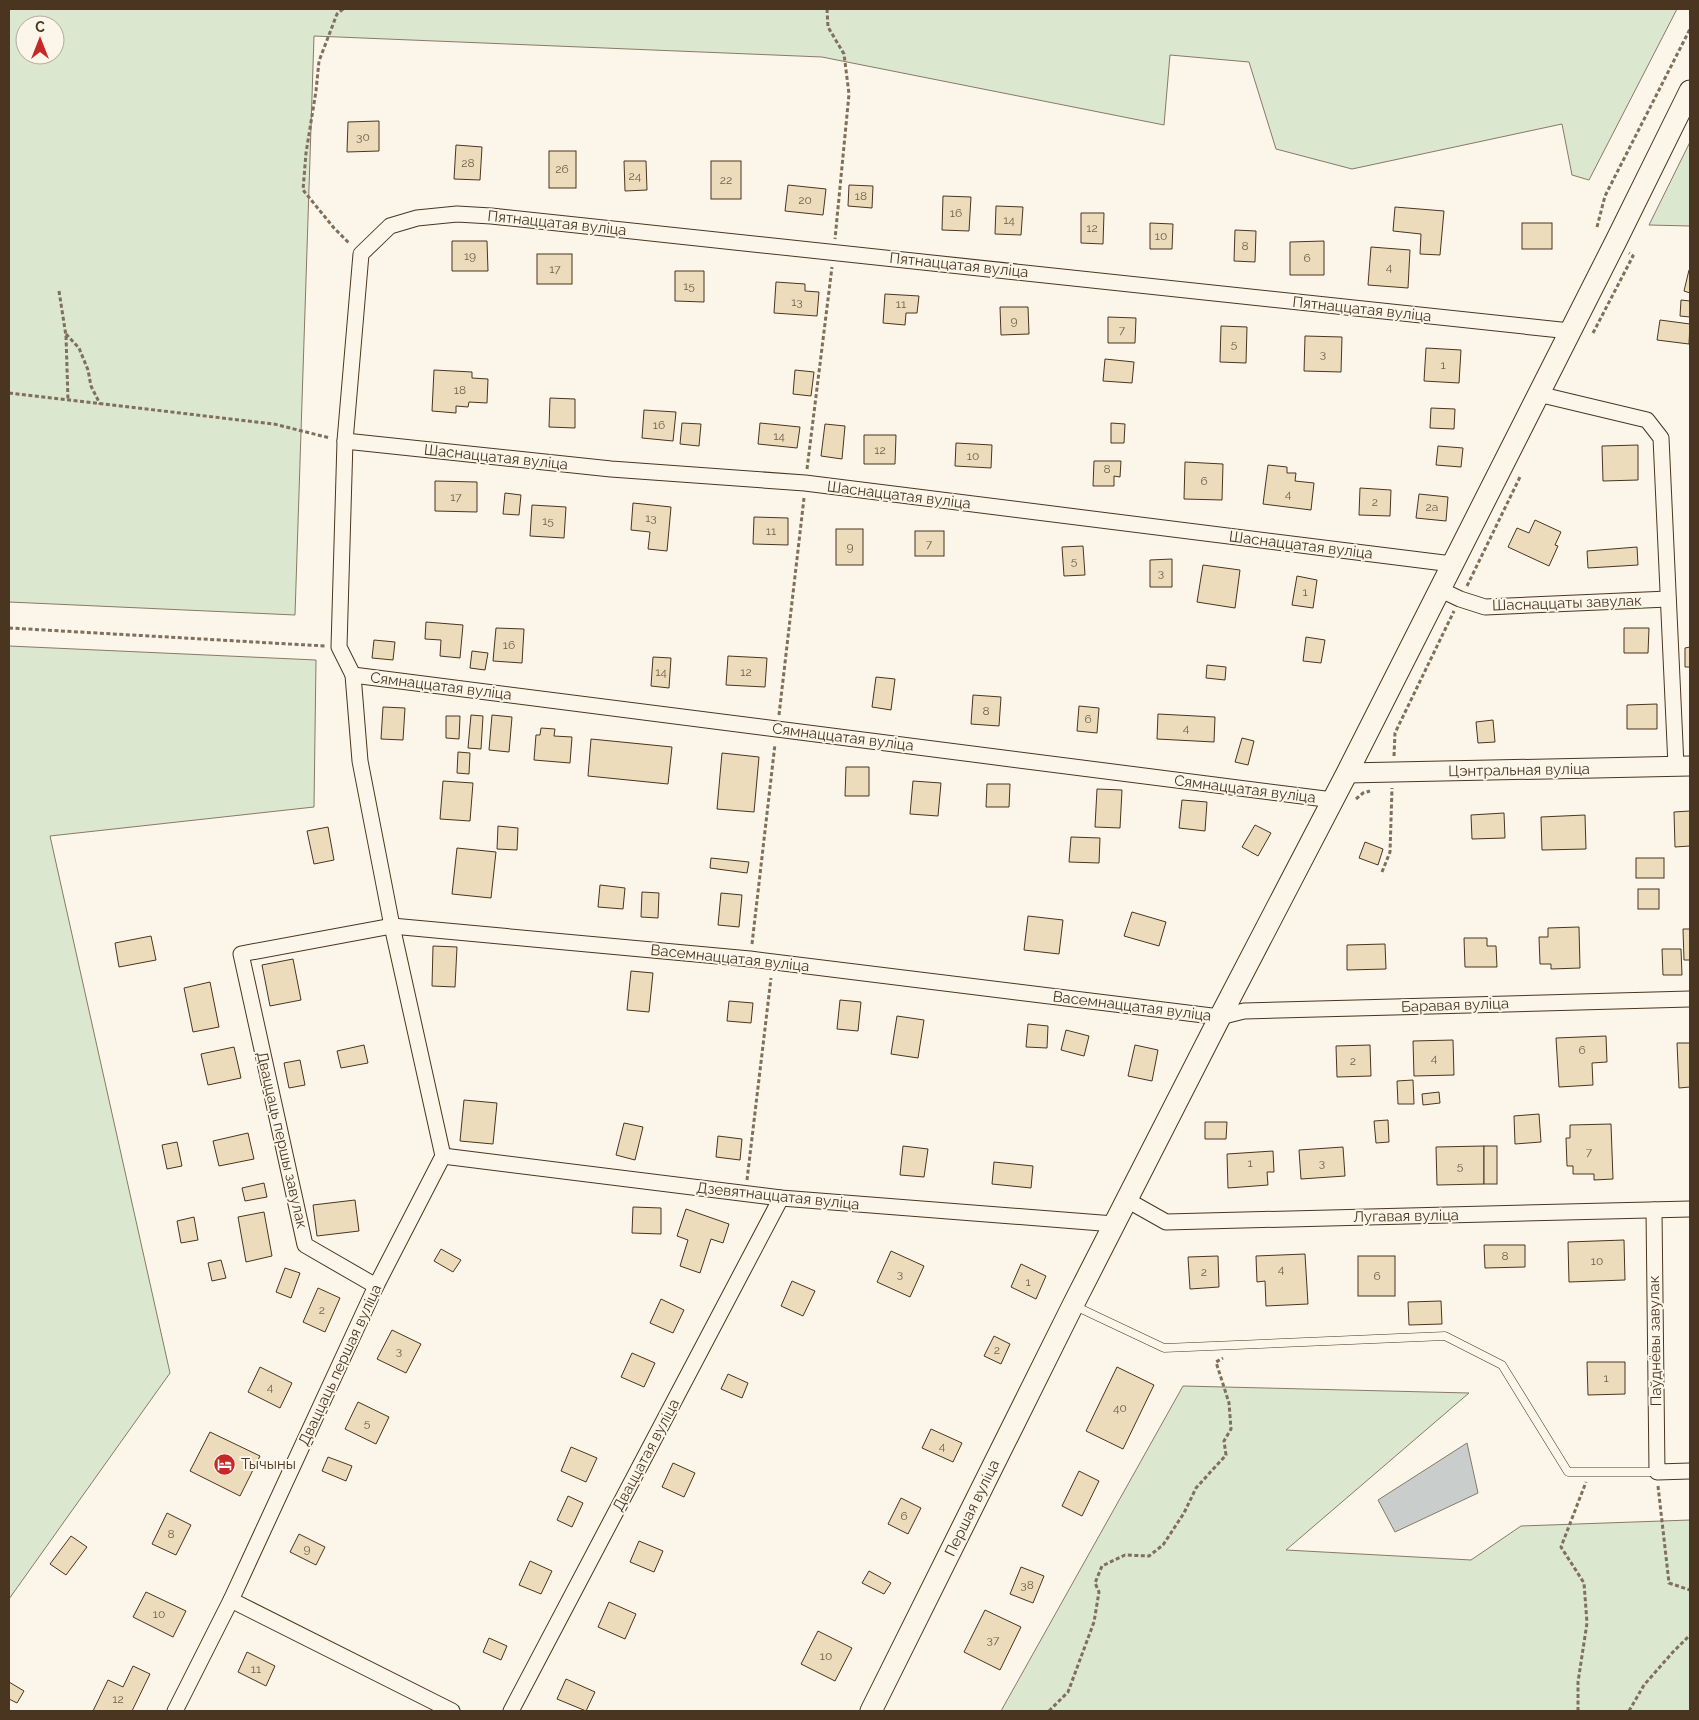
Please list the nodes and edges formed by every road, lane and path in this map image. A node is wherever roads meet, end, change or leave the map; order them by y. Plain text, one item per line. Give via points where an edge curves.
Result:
1 (343, 9) edge
2 (827, 9) edge
3 (1690, 29) edge
4 (1690, 91) edge
5 (1597, 228) dead end
6 (834, 252) junction
7 (1628, 252) dead end
8 (360, 254) junction
9 (60, 291) dead end
10 (1570, 331) junction
11 (66, 333) junction
12 (1589, 340) dead end
13 (9, 393) edge
14 (1538, 394) junction
15 (68, 400) junction
16 (100, 404) junction
17 (345, 441) junction
18 (1521, 475) dead end
19 (805, 483) junction
20 (1452, 564) junction
21 (1439, 589) junction
22 (1460, 599) junction
23 (1668, 599) junction
24 (9, 628) edge
25 (339, 647) junction
26 (353, 675) junction
27 (777, 729) junction
28 (1683, 766) edge
29 (1393, 772) junction
30 (1347, 773) junction
31 (1333, 800) junction
32 (1382, 872) dead end
33 (392, 926) junction
34 (241, 954) joint
35 (750, 959) junction
36 (773, 962) junction
37 (1690, 999) edge
38 (1220, 1017) junction
39 (443, 1156) junction
40 (745, 1194) junction
41 (780, 1198) junction
42 (1127, 1200) junction
43 (1690, 1209) edge
44 (1654, 1210) junction
45 (1114, 1224) junction
46 (376, 1286) junction
47 (1073, 1305) junction
48 (1245, 1344) junction
49 (1690, 1471) edge
50 (1590, 1472) junction
51 (1657, 1472) junction
52 (1690, 1590) edge
53 (232, 1600) junction
54 (1690, 1635) edge
55 (175, 1711) edge
56 (452, 1711) edge
57 (511, 1711) edge
58 (871, 1711) edge
59 (1049, 1711) edge
60 (1578, 1711) edge
61 (1629, 1711) edge

1 - 8 path via 337,14 319,61 303,190
2 - 6 path via 828,27 844,54 849,94
3 - 5 path via 1606,196
4 - 10 main road, Першая вуліца
6 - 8 street, Пятнаццатая вуліца via 457,214 417,218 390,226
6 - 10 street, Пятнаццатая вуліца
6 - 19 path
7 - 12 path via 1632,256
8 - 17 street
9 - 11 path
10 - 14 main road, Першая вуліца
11 - 15 path
11 - 16 path via 79,348
13 - 15 path
14 - 20 main road, Першая вуліца
14 - 23 street via 1647,420 1660,438
15 - 16 path
16 - 17 path via 274,424
17 - 19 street, Шаснаццатая вуліца via 611,469
17 - 25 street
18 - 22 path
19 - 20 street, Шаснаццатая вуліца
19 - 27 path
20 - 21 main road, Першая вуліца
21 - 22 street, Шаснаццаты завулак
21 - 30 main road, Першая вуліца
22 - 23 street, Шаснаццаты завулак via 1485,607
22 - 29 path via 1395,733
23 - 28 street
24 - 25 path
25 - 26 street
26 - 27 street, Сямнаццатая вуліца
26 - 33 street via 360,761
27 - 31 street, Сямнаццатая вуліца
27 - 35 path
28 - 29 street, Цэнтральная вуліца
29 - 30 street, Цэнтральная вуліца
29 - 32 path via 1390,852
30 - 31 main road, Першая вуліца
31 - 38 main road, Першая вуліца
33 - 34 street, Васемнаццатая вуліца
33 - 35 street, Васемнаццатая вуліца
33 - 39 street
34 - 46 street, Дваццаць першы завулак via 305,1245
35 - 36 street, Васемнаццатая вуліца
36 - 38 street, Васемнаццатая вуліца
36 - 40 path
37 - 38 street, Баравая вуліца via 1244,1011
38 - 42 main road, Першая вуліца
39 - 40 street, Дзевятнаццатая вуліца
39 - 46 street, Дваццаць першая вуліца
40 - 41 street, Дзевятнаццатая вуліца
41 - 45 street, Дзевятнаццатая вуліца
41 - 57 street, Дваццатая вуліца
42 - 44 street, Лугавая вуліца via 1166,1222
42 - 45 main road, Першая вуліца
43 - 44 street, Лугавая вуліца
44 - 51 street, Паўднёвы завулак
45 - 47 main road, Першая вуліца
46 - 53 street, Дваццаць першая вуліца
47 - 48 lane via 1164,1348
47 - 58 main road, Першая вуліца
48 - 50 lane via 1445,1336 1502,1365 1568,1472
48 - 59 path via 1216,1362 1229,1403 1231,1429 1224,1441 1226,1455 1196,1488 1163,1546 1149,1556 1125,1554 1102,1566 1095,1583 1099,1592 1094,1622 1078,1666 1068,1692
49 - 51 street
50 - 51 lane
50 - 60 path via 1561,1547 1584,1583 1587,1624 1578,1682
51 - 52 path via 1669,1583
53 - 55 street, Дваццаць першая вуліца
53 - 56 street
54 - 61 path via 1644,1685

